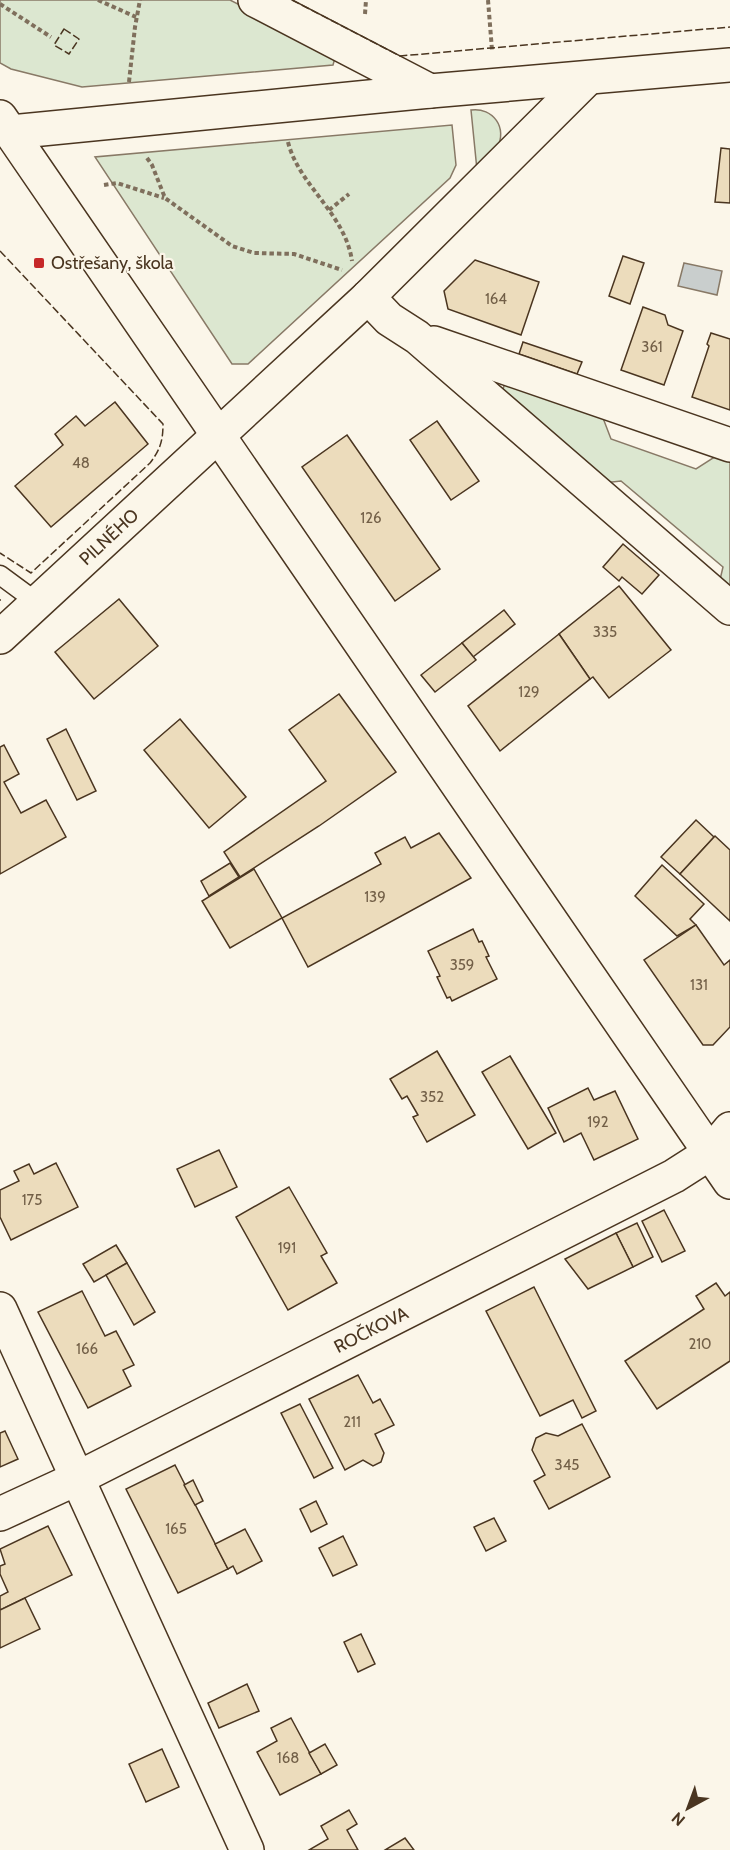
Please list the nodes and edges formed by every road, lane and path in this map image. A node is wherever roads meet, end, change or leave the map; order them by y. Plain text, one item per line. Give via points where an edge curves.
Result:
1 (98, 0) edge
2 (140, 0) edge
3 (255, 0) edge
4 (488, 0) edge
5 (0, 4) edge
6 (136, 17) junction
7 (51, 37) dead end
8 (493, 57) dead end
9 (730, 65) edge
10 (588, 78) junction
11 (128, 90) dead end
12 (430, 91) junction
13 (6, 125) edge
14 (285, 132) dead end
15 (142, 152) dead end
16 (104, 185) dead end
17 (349, 194) dead end
18 (165, 198) junction
19 (329, 210) junction
20 (352, 263) dead end
21 (345, 271) dead end
22 (368, 297) junction
23 (417, 337) junction
24 (219, 436) junction
25 (730, 445) edge
26 (0, 575) edge
27 (38, 603) junction
28 (730, 608) edge
29 (0, 637) edge
30 (720, 1141) edge
31 (730, 1182) edge
32 (0, 1309) edge
33 (78, 1478) junction
34 (0, 1514) edge
35 (247, 1850) edge

1 - 6 path
2 - 6 path
3 - 12 street
4 - 8 path
5 - 7 path
6 - 11 path
9 - 10 street
10 - 12 street
10 - 22 street, PILNÉHO
12 - 13 street
13 - 24 street
14 - 19 path via 290,152
15 - 18 path via 152,165
16 - 18 path via 117,183
17 - 19 path
18 - 21 path via 232,246 254,254 294,254
19 - 20 path via 342,229
22 - 23 street via 389,319
22 - 24 street, PILNÉHO
23 - 25 street
23 - 28 street
24 - 27 street, PILNÉHO
24 - 30 street
26 - 27 lane
27 - 29 street, PILNÉHO
30 - 31 street
30 - 33 street, ROČKOVA via 674,1176
32 - 33 street
33 - 34 street, ROČKOVA
33 - 35 street

